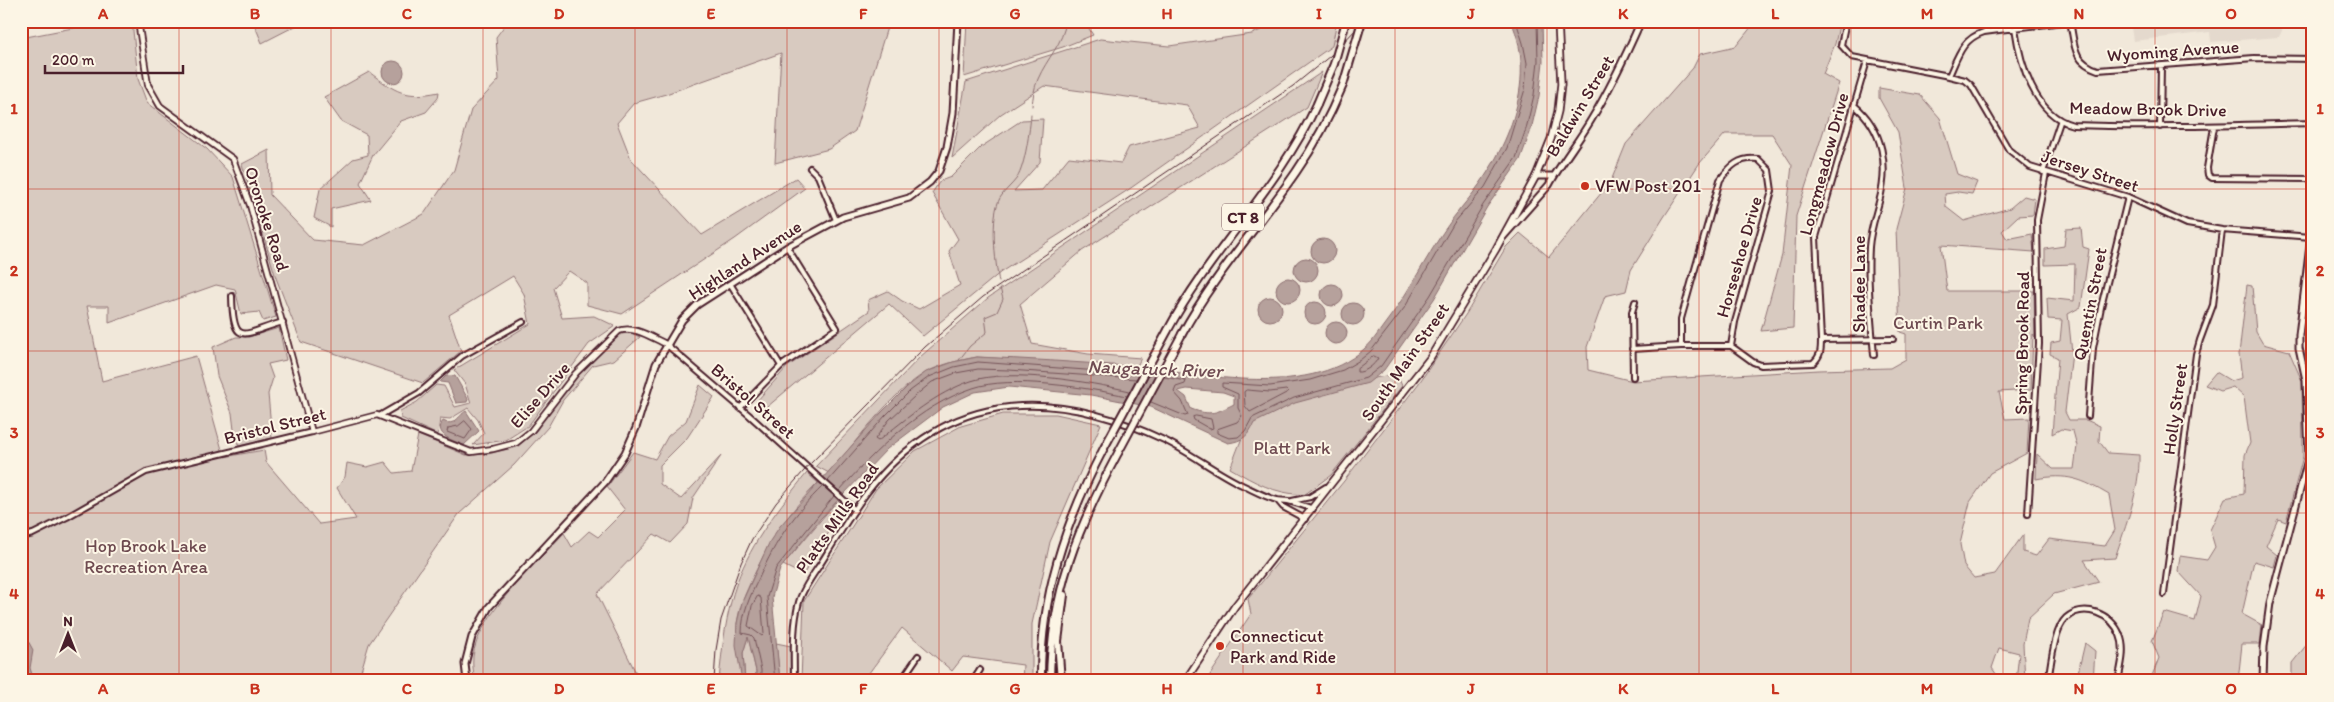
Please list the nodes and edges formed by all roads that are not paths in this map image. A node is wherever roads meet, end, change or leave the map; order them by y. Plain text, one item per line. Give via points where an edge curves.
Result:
1 (138, 21) edge
2 (958, 21) edge
3 (1346, 21) edge
4 (1362, 21) edge
5 (1558, 21) edge
6 (1641, 21) edge
7 (1846, 21) edge
8 (2070, 21) edge
9 (2015, 28) junction
10 (2313, 59) edge
11 (1867, 61) junction
12 (2161, 66) junction
13 (1949, 76) junction
14 (1854, 105) junction
15 (2060, 122) junction
16 (2313, 123) edge
17 (2160, 127) junction
18 (2214, 127) junction
19 (810, 168) dead end
20 (2045, 173) junction
21 (1536, 176) junction
22 (1552, 176) junction
23 (2313, 179) edge
24 (2128, 198) junction
25 (2313, 209) edge
26 (836, 220) junction
27 (2222, 230) junction
28 (2311, 236) junction
29 (1503, 237) junction
30 (787, 247) junction
31 (731, 285) junction
32 (232, 296) dead end
33 (1635, 302) dead end
34 (283, 322) junction
35 (523, 322) dead end
36 (623, 329) joint
37 (1872, 338) junction
38 (1893, 338) dead end
39 (1821, 340) junction
40 (666, 344) junction
41 (1681, 346) junction
42 (1731, 346) junction
43 (1632, 349) junction
44 (1874, 355) dead end
45 (781, 366) junction
46 (1633, 377) dead end
47 (740, 408) junction
48 (381, 415) junction
49 (2088, 416) dead end
50 (312, 432) junction
51 (1333, 484) junction
52 (1278, 501) junction
53 (1287, 501) junction
54 (1313, 509) junction
55 (855, 510) junction
56 (2028, 514) dead end
57 (1305, 518) junction
58 (21, 537) edge
59 (1076, 540) junction
60 (2164, 594) dead end
61 (918, 656) dead end
62 (980, 670) dead end
63 (467, 681) edge
64 (794, 681) edge
65 (901, 681) edge
66 (973, 681) edge
67 (1041, 681) edge
68 (1050, 681) edge
69 (1061, 681) edge
70 (1185, 681) edge
71 (2048, 681) edge
72 (2118, 681) edge
73 (2263, 681) edge

1 - 34 street, Oronoke Road via 148,85 160,106 233,159 250,205
2 - 26 main road, Highland Avenue via 953,113 947,147 938,171 910,198
3 - 67 highway, CT 8, bridge via 1318,104 1283,165 1204,270 1168,330 1076,504 1054,569 1044,619
4 - 59 highway, CT 8, bridge via 1343,85 1306,159 1216,278 1182,334 1088,510
5 - 21 main road, South Main Street via 1561,69 1558,110 1548,148
6 - 22 main road, Baldwin Street via 1600,105
7 - 11 street, Jersey Street via 1841,45 1852,57
8 - 9 street
8 - 12 street, Wyoming Avenue via 2076,54 2081,63 2098,70
9 - 13 street via 1973,36 1957,57
9 - 15 street, Meadow Brook Drive via 2024,68 2042,104
10 - 12 street, Wyoming Avenue via 2254,58
11 - 13 street, Jersey Street
11 - 14 street, Longmeadow Drive
12 - 17 street
13 - 20 street, Jersey Street via 1971,85 2009,150 2030,167
14 - 37 street, Shadee Lane via 1864,112 1879,138 1885,168 1870,235
14 - 39 street, Longmeadow Drive via 1816,237
15 - 17 street, Meadow Brook Drive
15 - 20 street, Spring Brook Road
16 - 18 street, Meadow Brook Drive
17 - 18 street, Meadow Brook Drive
18 - 23 street via 2207,168 2212,178
19 - 26 street via 818,176
20 - 24 street, Jersey Street
20 - 56 street, Spring Brook Road via 2037,220 2039,344
21 - 22 main road, Baldwin Street
21 - 29 main road, South Main Street
22 - 29 main road, Baldwin Street via 1549,184
24 - 27 street, Jersey Street via 2187,224
24 - 49 street, Quentin Street via 2094,340
25 - 28 main road
26 - 30 main road, Highland Avenue
27 - 28 street, Jersey Street
27 - 60 street, Holly Street via 2214,305 2196,354
28 - 73 main road via 2299,335 2306,380 2309,456 2270,604
29 - 51 main road, South Main Street via 1430,358
30 - 31 main road, Highland Avenue
30 - 45 street via 838,328
31 - 40 main road, Highland Avenue via 697,305
31 - 45 street
32 - 34 street via 232,321 237,330 253,333
33 - 43 street
34 - 50 street, Oronoke Road
35 - 48 street, Bristol Street via 462,356 419,393
36 - 40 street, Bristol Street via 635,330
36 - 48 street, Elise Drive via 608,339 582,366 530,431 516,442 471,452
37 - 38 street
37 - 39 street
37 - 44 street, Shadee Lane
39 - 42 street, Longmeadow Drive via 1821,353 1813,363 1761,365
40 - 47 street, Bristol Street
40 - 63 main road, Highland Avenue via 624,453 605,482 489,607 472,637 466,664
41 - 42 street
41 - 42 street, Horseshoe Drive via 1681,319 1720,180 1741,160 1758,159 1769,170 1772,191
41 - 43 street
43 - 46 street
45 - 47 street
47 - 55 street, Bristol Street
48 - 50 street, Bristol Street via 366,416
50 - 58 street, Bristol Street via 146,472 67,517
51 - 53 street, Platts Mills Road via 1310,497
51 - 54 main road, South Main Street
52 - 53 street, Platts Mills Road
52 - 55 street, Platts Mills Road via 1241,485 1174,445 1140,430 1085,412 1032,405 985,411 926,436 890,467
52 - 57 street, Platts Mills Road
53 - 54 street, Platts Mills Road
54 - 57 main road, South Main Street
55 - 64 street, Platts Mills Road via 800,600 794,631
57 - 70 main road, South Main Street via 1235,606
59 - 68 highway, CT 8 via 1065,572 1055,620
59 - 69 highway via 1060,621 1058,652
61 - 65 street
62 - 66 street
71 - 72 street via 2060,629 2066,618 2092,610 2114,624 2121,635 2123,649

